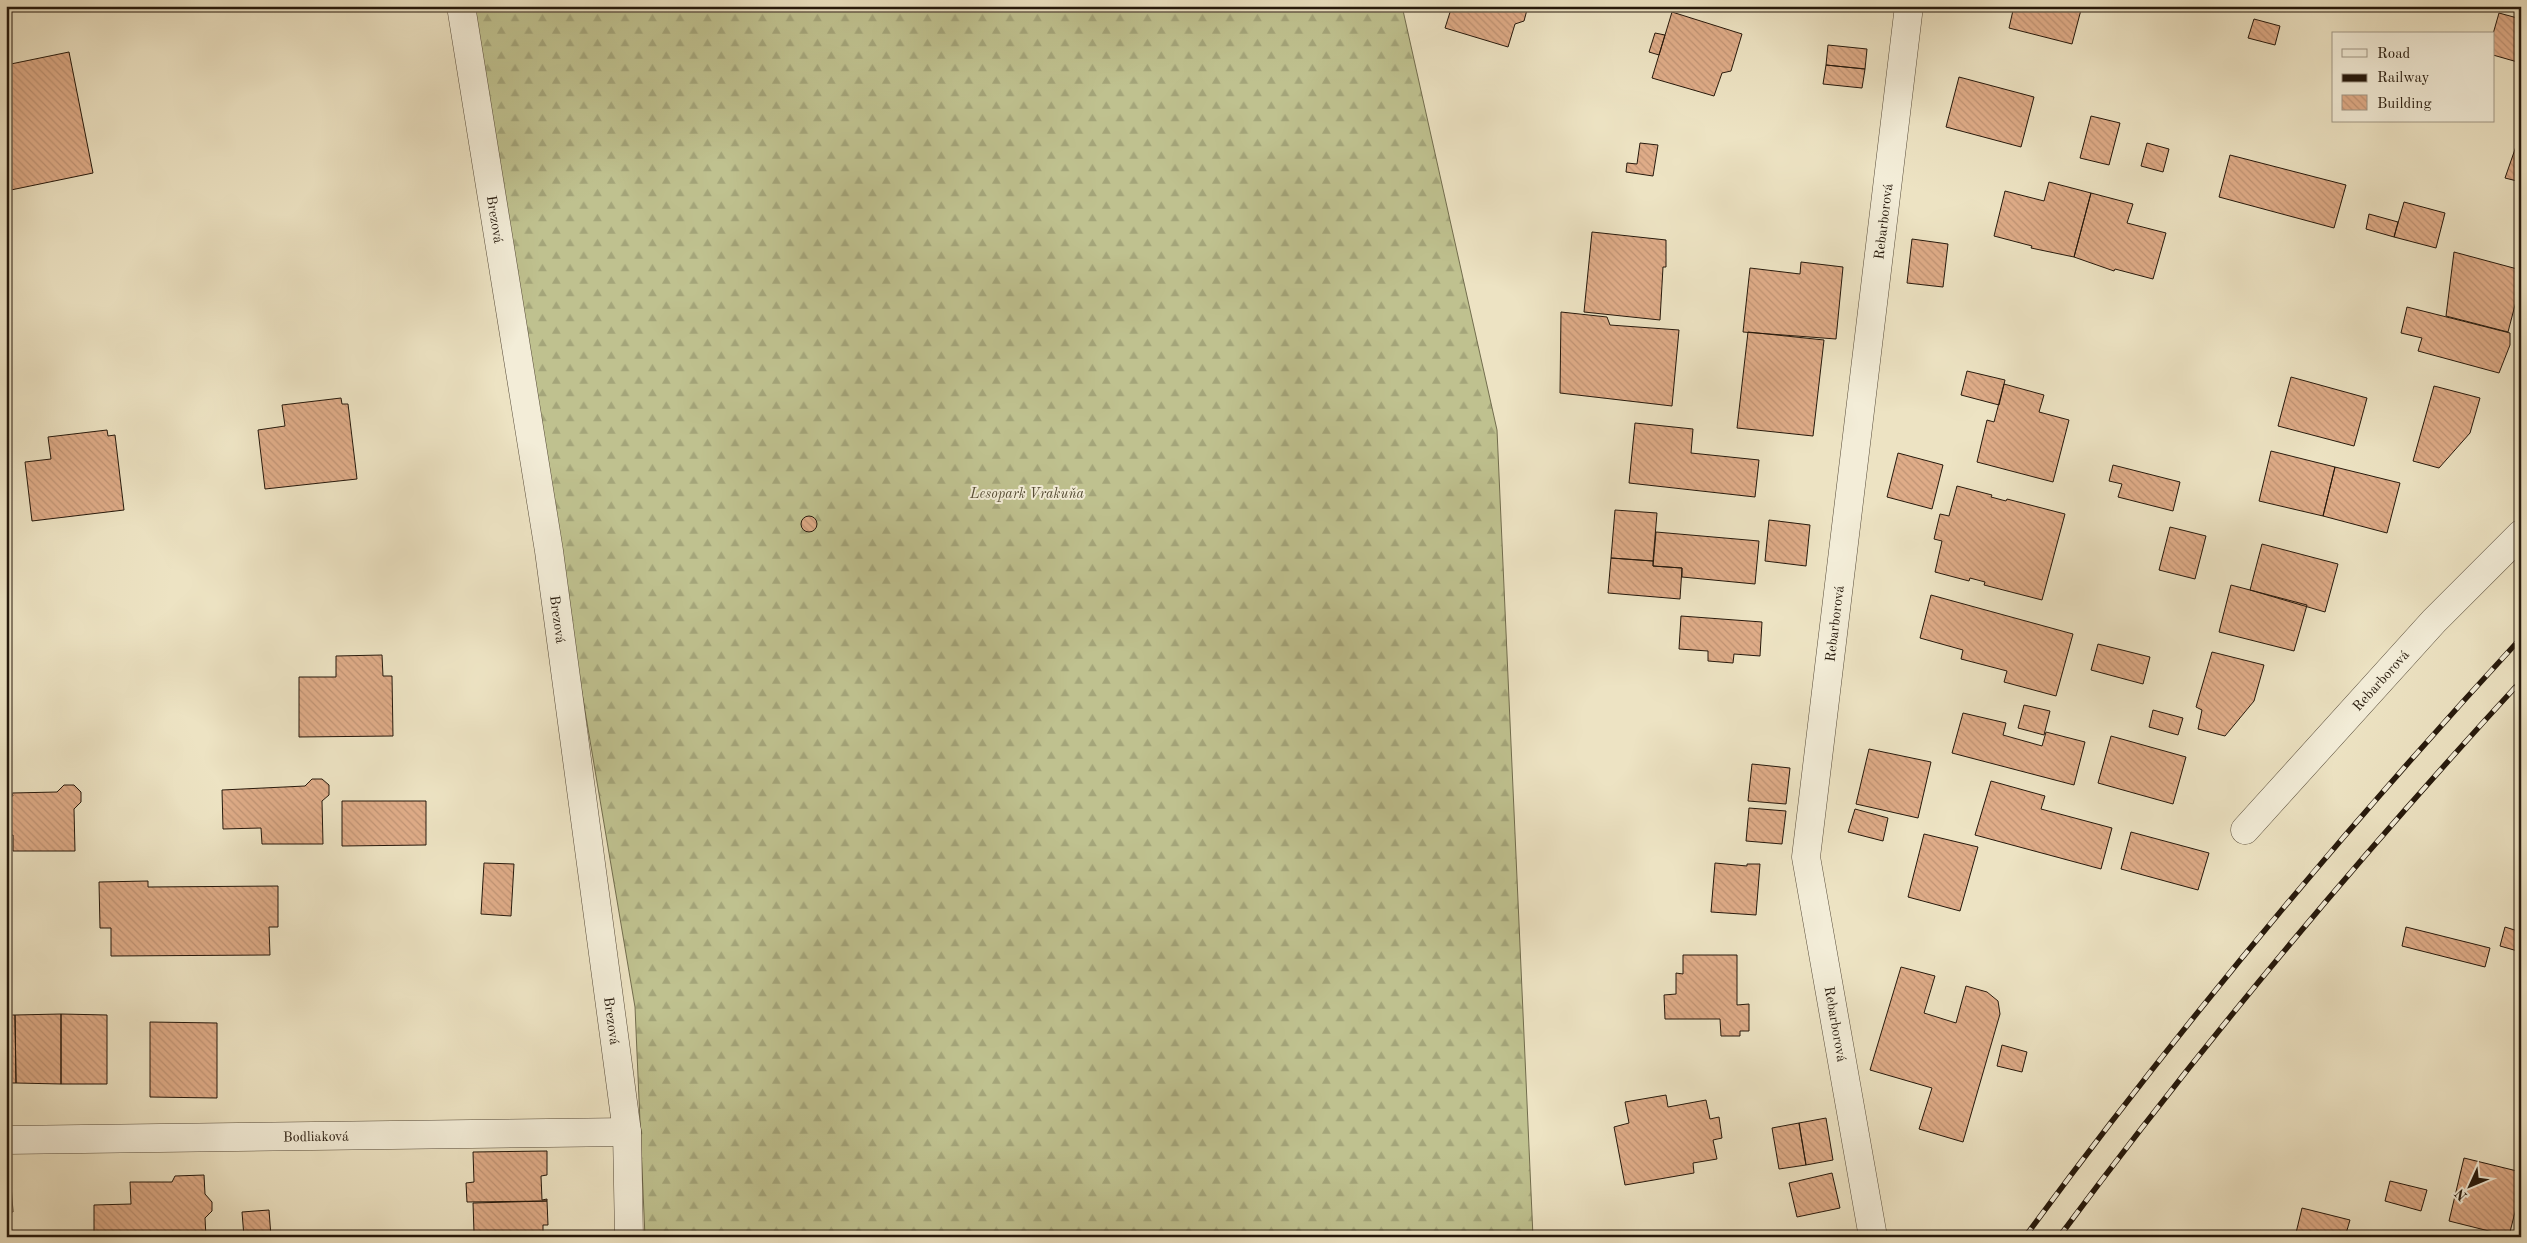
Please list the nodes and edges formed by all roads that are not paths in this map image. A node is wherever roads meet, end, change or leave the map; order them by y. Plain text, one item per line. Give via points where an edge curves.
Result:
1 (461, 6) edge
2 (1909, 6) edge
3 (2521, 534) edge
4 (2245, 830) dead end
5 (627, 1132) junction
6 (6, 1140) edge
7 (629, 1237) edge
8 (1873, 1237) edge

1 - 5 street, Brezová via 550,551
2 - 8 street, Rebarborová via 1806,857
3 - 4 street, Rebarborová via 2434,621
5 - 6 street, Bodliaková
5 - 7 street, Brezová

